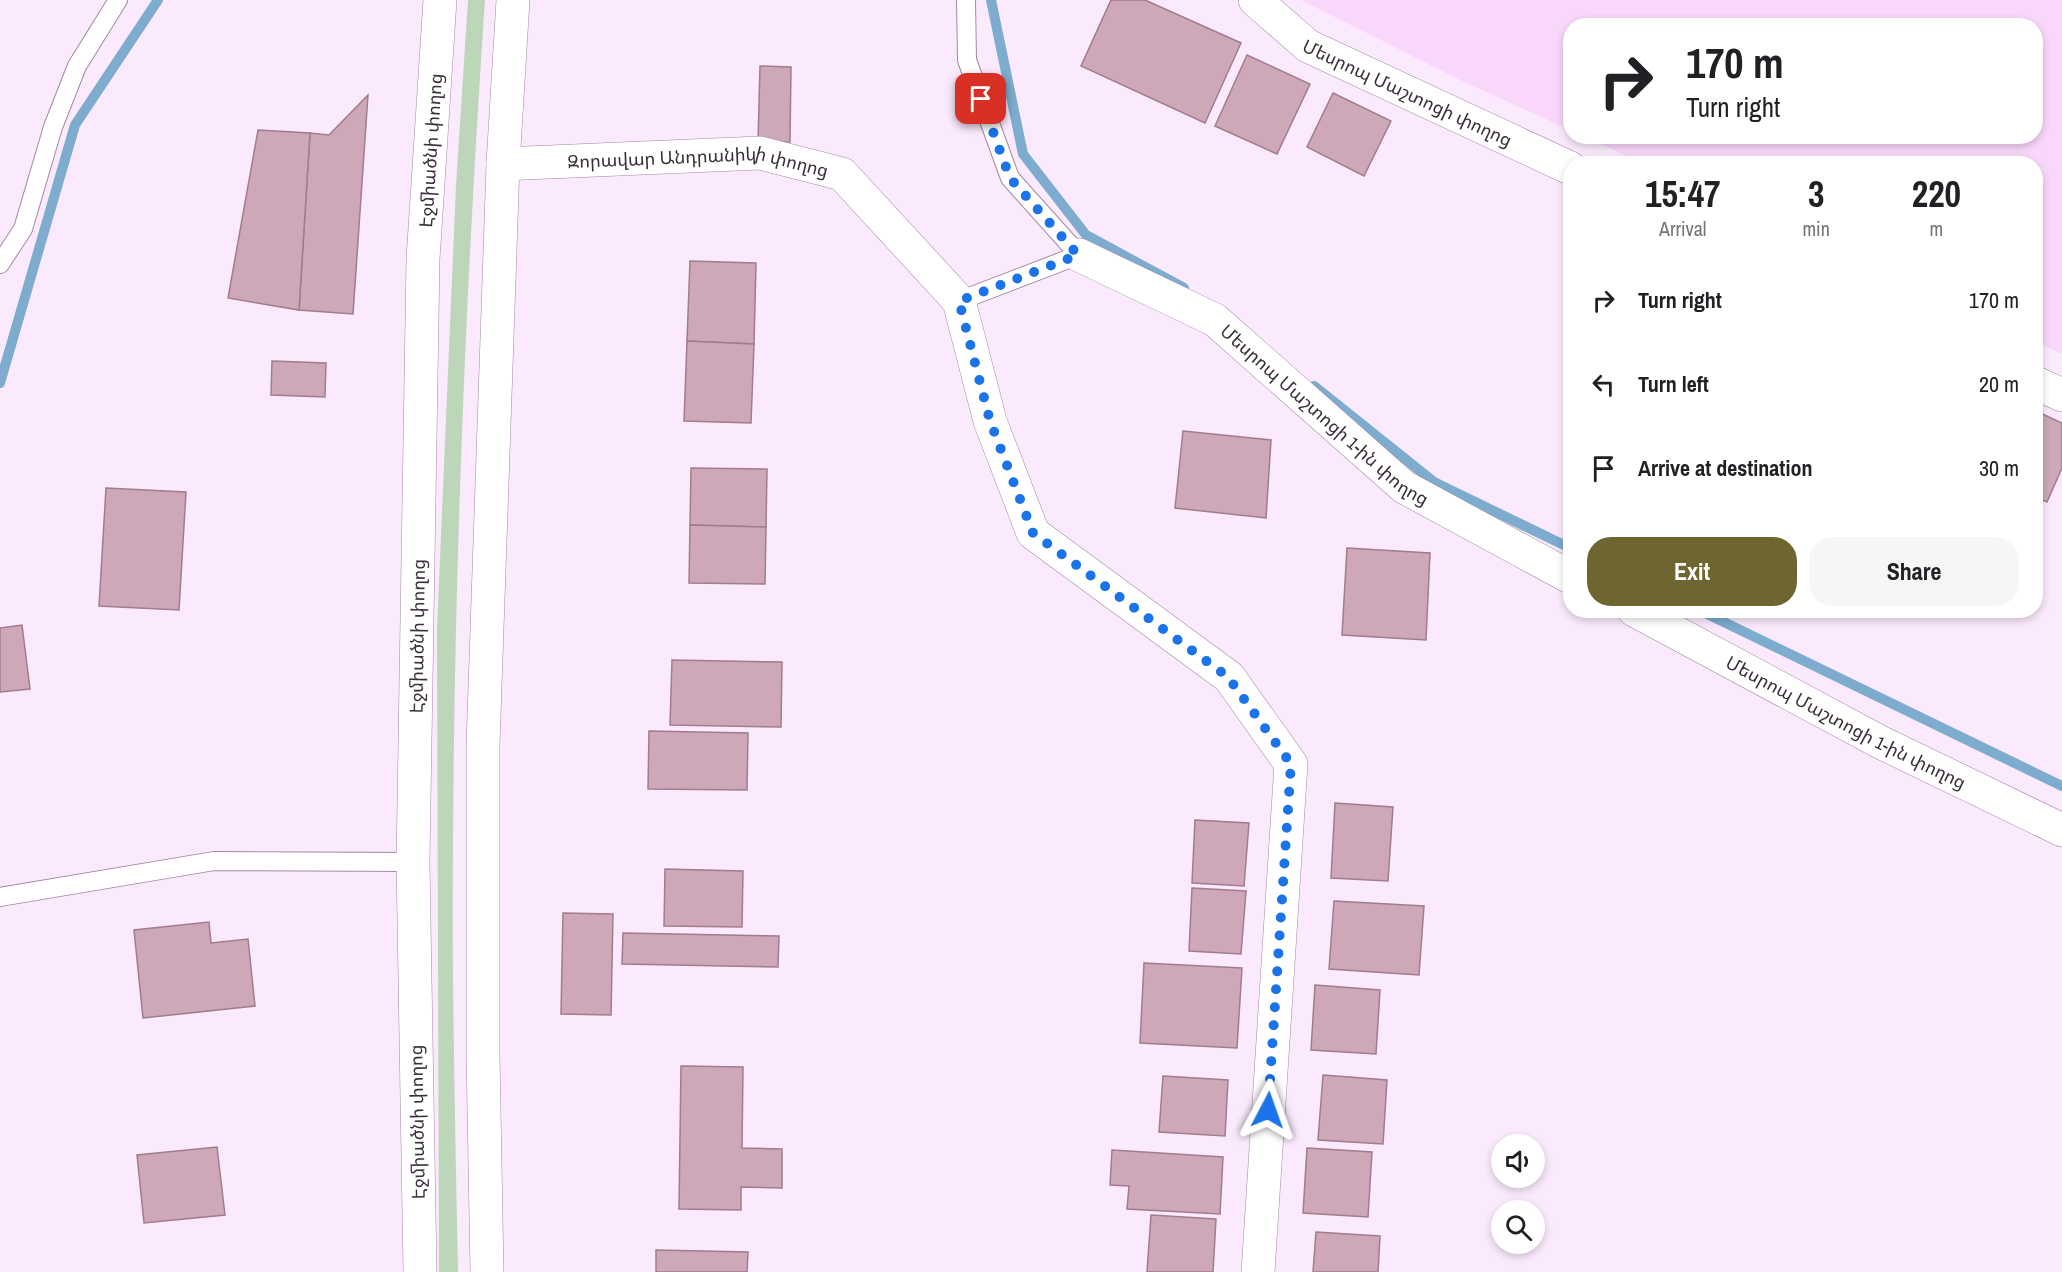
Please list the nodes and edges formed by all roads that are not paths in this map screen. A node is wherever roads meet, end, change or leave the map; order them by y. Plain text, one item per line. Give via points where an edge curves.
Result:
1 (118, 0) edge
2 (440, 0) edge
3 (513, 0) edge
4 (966, 0) edge
5 (1255, 0) edge
6 (503, 164) junction
7 (1563, 165) edge
8 (1078, 255) junction
9 (0, 264) edge
10 (959, 301) junction
11 (2043, 386) edge
12 (2062, 396) edge
13 (1563, 573) edge
14 (1649, 618) edge
15 (2062, 830) edge
16 (413, 862) junction
17 (0, 897) edge
18 (420, 1272) edge
19 (487, 1272) edge
20 (1258, 1272) edge

1 - 9 lane via 77,66 53,128 23,229
2 - 16 main road, Էջմիածնի փողոց via 423,259
3 - 6 main road
4 - 8 lane via 967,60 1010,178
5 - 7 main road, Մեսրոպ Մաշտոցի փողոց via 1308,46
6 - 10 main road, Զորավար Անդրանիկի փողոց via 760,153 842,174
6 - 19 main road via 483,745
8 - 10 lane
8 - 13 main road, Մեսրոպ Մաշտոցի 1-ին փողոց via 1215,320 1404,488
10 - 20 main road, Զորավար Անդրանիկի փողոց via 990,421 1033,533 1228,677 1291,764
11 - 12 main road
14 - 15 main road, Մեսրոպ Մաշտոցի 1-ին փողոց via 1880,742
16 - 17 lane via 214,861
16 - 18 main road, Էջմիածնի փողոց

